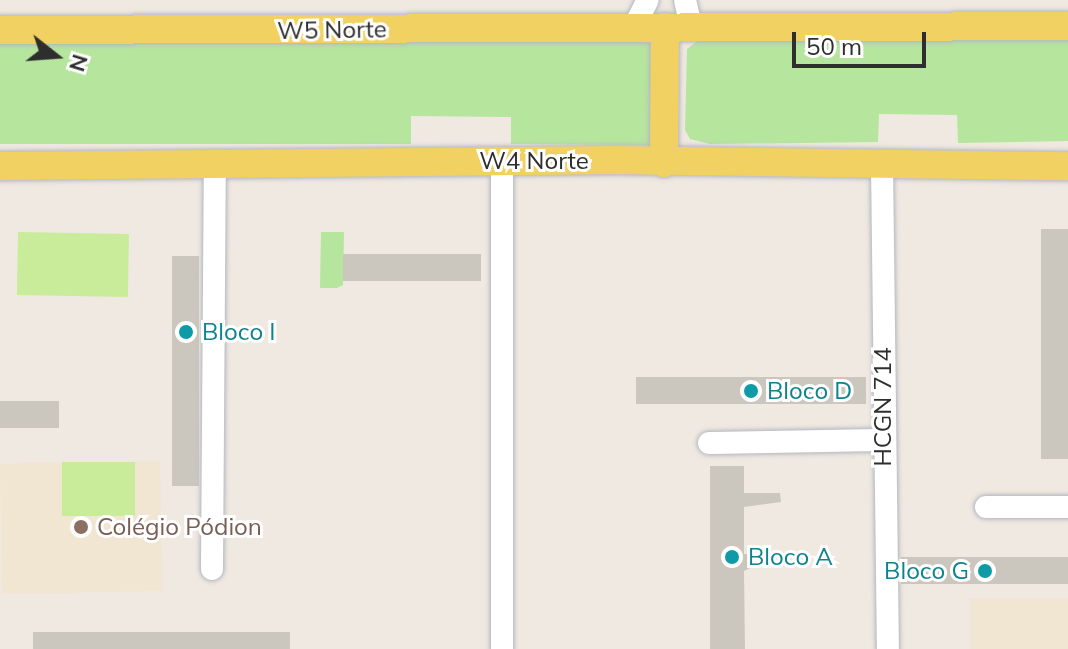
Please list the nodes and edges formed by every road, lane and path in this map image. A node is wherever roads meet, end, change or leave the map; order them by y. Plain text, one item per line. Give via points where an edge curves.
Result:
1 (648, 0) edge
2 (680, 18) edge
3 (1068, 26) edge
4 (634, 27) junction
5 (0, 30) edge
6 (502, 162) junction
7 (664, 163) junction
8 (882, 164) junction
9 (215, 165) junction
10 (0, 166) edge
11 (1068, 166) edge
12 (883, 440) junction
13 (709, 443) dead end
14 (986, 507) dead end
15 (1068, 507) edge
16 (212, 569) dead end
17 (502, 649) edge
18 (888, 649) edge

1 - 4 street
2 - 3 main road, W5 Norte
2 - 4 main road, W5 Norte
2 - 7 main road
4 - 5 main road, W5 Norte
6 - 7 main road, W4 Norte
6 - 9 main road, W4 Norte
6 - 17 street
7 - 8 main road, W4 Norte
8 - 11 main road, W4 Norte
8 - 12 street, HCGN 714
9 - 10 main road, W4 Norte
9 - 16 street
12 - 13 street
12 - 18 street, HCGN 714
14 - 15 street

